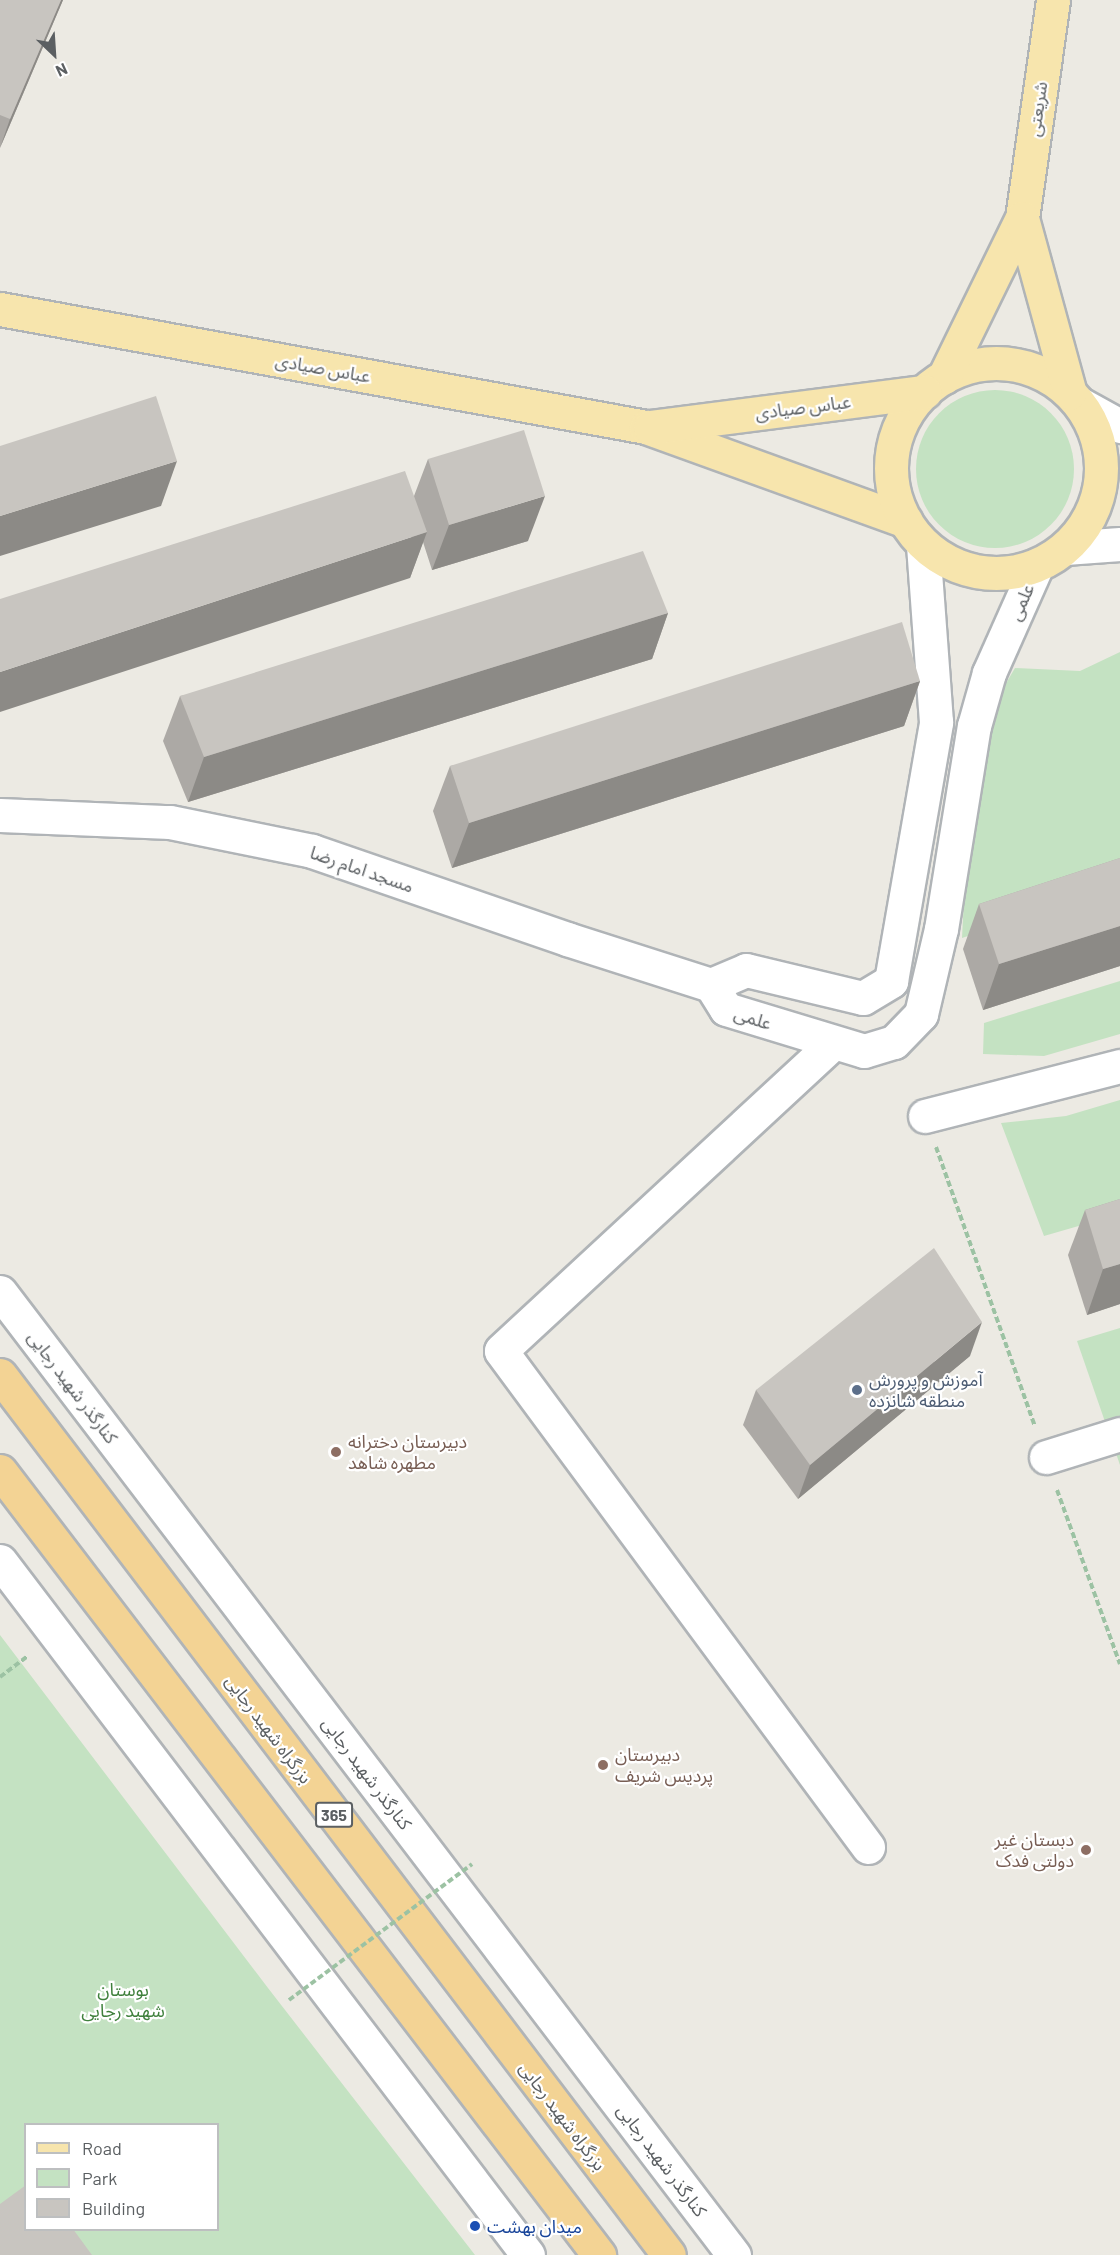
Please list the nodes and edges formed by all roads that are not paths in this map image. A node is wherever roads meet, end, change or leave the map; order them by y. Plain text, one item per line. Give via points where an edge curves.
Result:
1 (1053, 0) edge
2 (1022, 218) junction
3 (0, 309) edge
4 (934, 385) junction
5 (1075, 398) junction
6 (1120, 426) edge
7 (646, 427) junction
8 (914, 532) junction
9 (1120, 544) edge
10 (1065, 548) junction
11 (1037, 565) junction
12 (0, 815) edge
13 (711, 985) junction
14 (863, 998) junction
15 (832, 1044) junction
16 (864, 1051) junction
17 (1120, 1066) edge
18 (925, 1116) road end
19 (0, 1292) edge
20 (0, 1376) edge
21 (1120, 1434) edge
22 (1046, 1457) road end
23 (0, 1471) edge
24 (0, 1561) edge
25 (868, 1847) dead end
26 (528, 2255) edge
27 (599, 2255) edge
28 (669, 2255) edge
29 (734, 2255) edge

1 - 2 main road, شریعتی
2 - 4 main road, شریعتی
2 - 5 main road, شریعتی
3 - 7 main road, عباس صیادی
4 - 5 main road via 976,365 1010,364 1042,373
4 - 7 main road, عباس صیادی
4 - 8 main road via 911,407 894,444 892,483
5 - 6 street
5 - 10 main road via 1095,431 1102,463 1099,494 1086,524
7 - 8 main road, عباس صیادی
8 - 11 main road via 942,559 989,573
8 - 14 street via 936,722 891,981
9 - 10 street
10 - 11 main road
11 - 16 street, علمی via 989,673 977,715 941,929 921,1014 894,1042
12 - 13 street, مسجد امام رضا via 170,822 312,851
13 - 14 street, علمی via 746,970
13 - 15 street, علمی via 726,1010
14 - 16 street
15 - 16 street, علمی
15 - 25 street via 501,1351
17 - 18 street
19 - 29 street, کنارگذر شهید رجایی
20 - 28 highway, بزرگراه شهید رجایی / 365
21 - 22 street
23 - 27 highway
24 - 26 street

